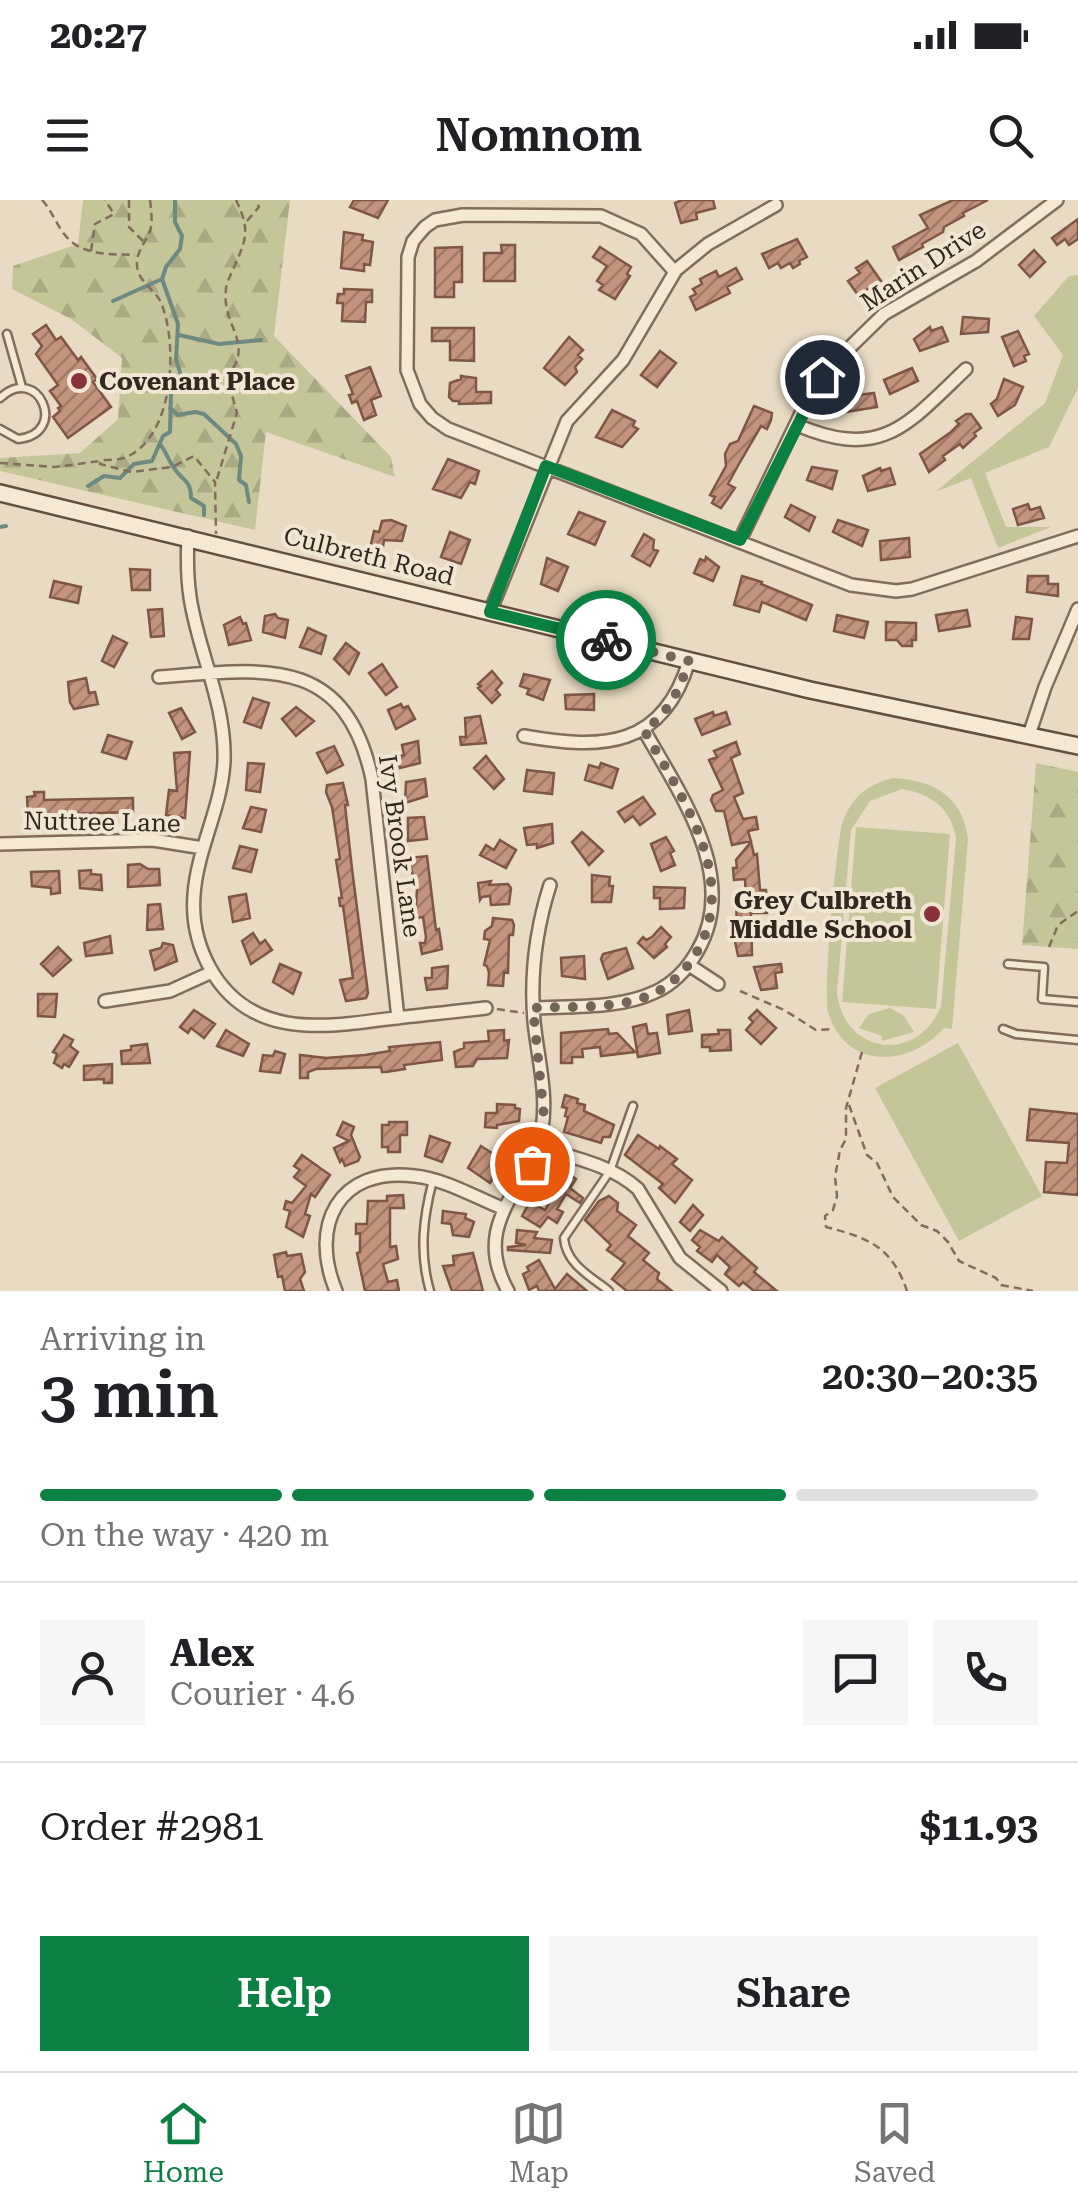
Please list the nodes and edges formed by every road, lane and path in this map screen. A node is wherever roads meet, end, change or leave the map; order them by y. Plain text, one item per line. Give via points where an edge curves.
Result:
1 (42, 200) edge
2 (104, 200) edge
3 (129, 200) edge
4 (150, 200) edge
5 (236, 200) edge
6 (256, 200) edge
7 (265, 200) edge
8 (1057, 200) edge
9 (776, 205) dead end
10 (259, 207) junction
11 (246, 222) junction
12 (143, 241) junction
13 (91, 252) junction
14 (137, 255) junction
15 (674, 272) junction
16 (7, 334) dead end
17 (966, 369) dead end
18 (22, 388) junction
19 (0, 398) edge
20 (797, 425) junction
21 (0, 429) edge
22 (101, 460) junction
23 (0, 463) edge
24 (546, 466) junction
25 (216, 482) junction
26 (0, 492) edge
27 (188, 536) junction
28 (1078, 536) edge
29 (740, 540) junction
30 (216, 543) junction
31 (1078, 609) edge
32 (490, 612) junction
33 (689, 661) junction
34 (211, 673) junction
35 (159, 677) dead end
36 (644, 730) junction
37 (1028, 735) junction
38 (524, 736) dead end
39 (1078, 746) edge
40 (0, 844) edge
41 (204, 848) junction
42 (550, 885) dead end
43 (1078, 911) edge
44 (1049, 947) dead end
45 (1008, 964) dead end
46 (688, 965) junction
47 (212, 972) junction
48 (718, 984) dead end
49 (740, 991) dead end
50 (105, 1000) dead end
51 (1078, 1002) edge
52 (486, 1008) joint
53 (529, 1011) junction
54 (398, 1018) junction
55 (834, 1029) dead end
56 (1002, 1030) dead end
57 (1078, 1040) edge
58 (862, 1052) dead end
59 (849, 1104) junction
60 (633, 1106) dead end
61 (538, 1147) junction
62 (610, 1170) junction
63 (433, 1180) junction
64 (502, 1208) junction
65 (336, 1291) edge
66 (430, 1291) edge
67 (508, 1291) edge
68 (609, 1291) edge
69 (721, 1291) edge
70 (907, 1291) edge
71 (1033, 1291) edge

1 - 13 path via 66,238
2 - 13 path via 114,214 95,224
3 - 12 path via 129,227
4 - 12 path via 150,232
5 - 11 path
6 - 10 path
7 - 10 path
8 - 20 street, Marin Drive via 976,261 884,314 822,377
9 - 15 street
10 - 11 path
11 - 25 path via 226,290 231,330 240,344 239,362 227,377 237,413
12 - 14 path
13 - 14 path
14 - 22 path via 140,274 162,301 170,383 162,418 146,440 125,458
15 - 24 street via 622,360 562,428
15 - 24 street via 641,234 601,216 446,217 414,241 408,257 407,370 420,404 448,429
16 - 18 lane
17 - 20 street via 901,429 881,437 843,440
18 - 19 lane
18 - 21 lane via 44,404 42,425 26,438
20 - 29 street, Marin Drive
22 - 23 path via 55,467
22 - 25 path via 131,472 194,456
24 - 29 street
24 - 32 street
25 - 30 path
26 - 27 street, Culbreth Road
27 - 30 street, Culbreth Road
27 - 34 street via 190,599
28 - 29 street via 896,591 851,584
30 - 32 street, Culbreth Road
31 - 37 street
32 - 33 street, Culbreth Road
33 - 36 street via 675,698
33 - 37 street, Culbreth Road
34 - 35 street, Ivy Brook Lane
34 - 41 street via 224,762
34 - 54 street, Ivy Brook Lane via 273,671 305,680 335,702 359,735 372,779
36 - 38 street via 592,743
36 - 46 street via 693,818 708,869 708,927
37 - 39 street, Culbreth Road
40 - 41 street, Nuttree Lane via 153,840
41 - 47 street via 194,914
42 - 53 street
43 - 44 path via 1058,925
45 - 51 lane via 1044,966 1042,999
46 - 48 street
46 - 53 street via 640,998
47 - 50 street via 170,991
47 - 54 street via 243,1004 282,1023 323,1027
49 - 55 path via 816,1030
52 - 53 path
52 - 54 street
53 - 61 street via 544,1117
56 - 57 lane
58 - 59 path
59 - 70 path via 836,1165 838,1196 823,1222 874,1242 896,1264
59 - 71 path via 867,1155 893,1197 937,1231 959,1261 1001,1286
60 - 62 lane
61 - 62 street
61 - 64 street
62 - 68 lane via 564,1238 571,1261
62 - 69 street via 638,1189 680,1258
63 - 64 street
63 - 65 street via 378,1176 335,1207 324,1252
63 - 66 lane via 422,1240
64 - 67 street via 496,1240

